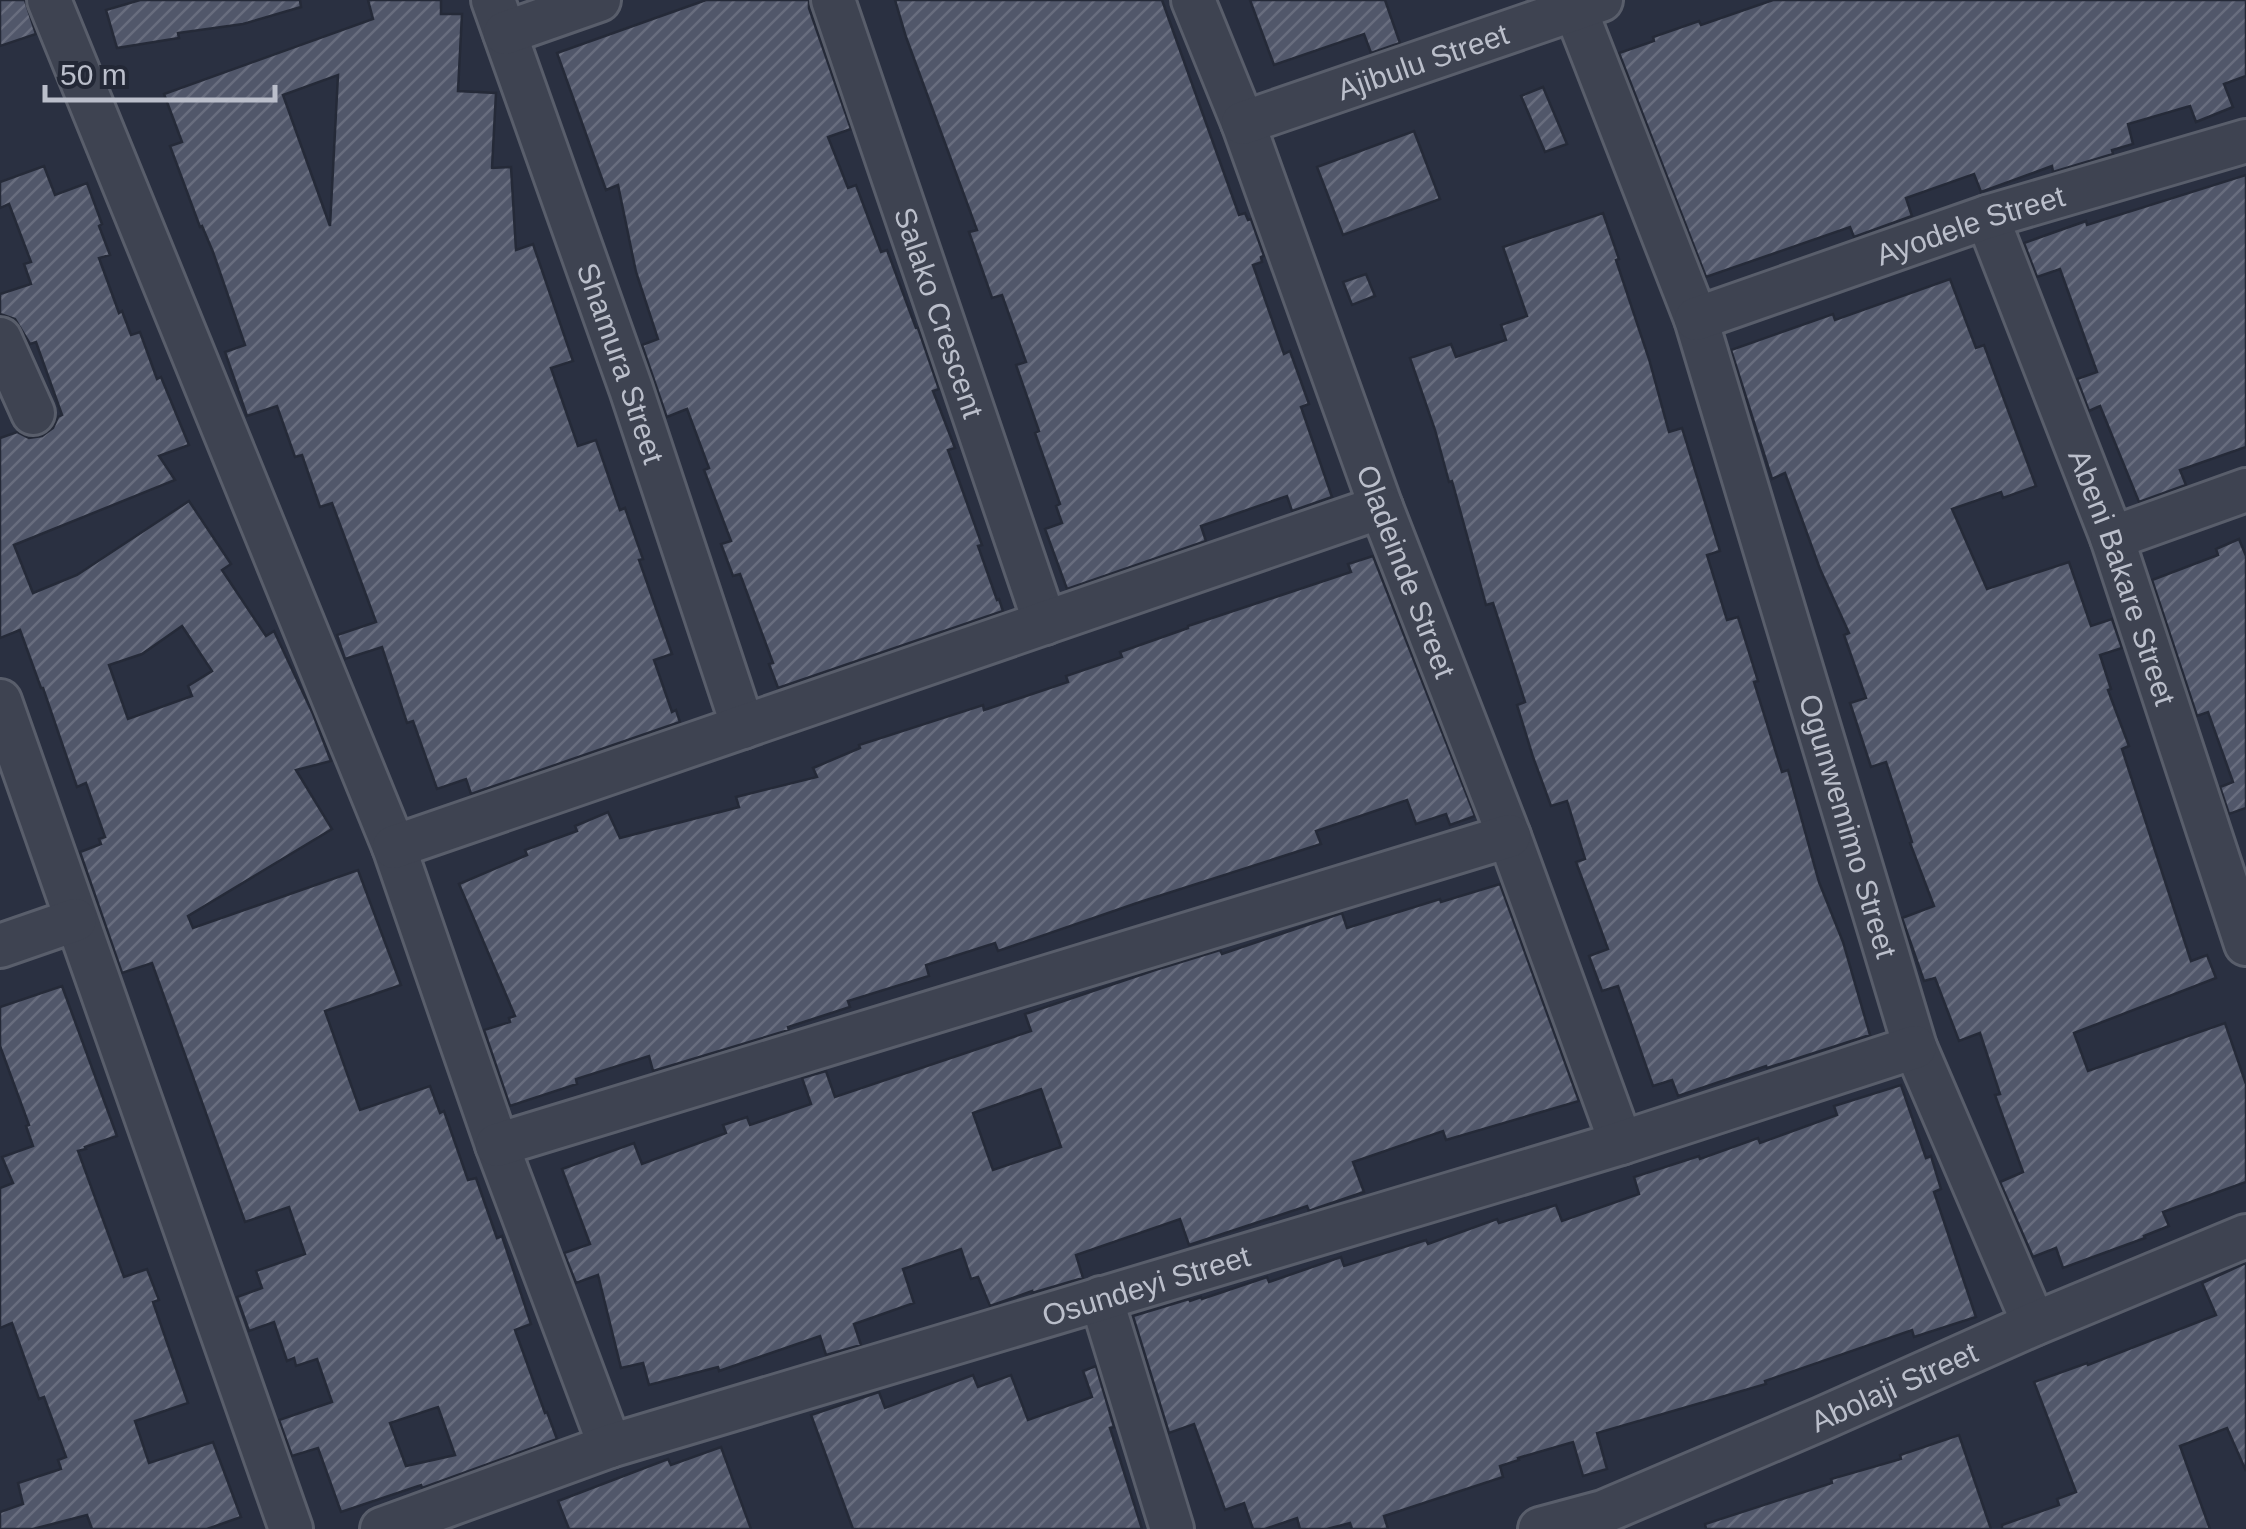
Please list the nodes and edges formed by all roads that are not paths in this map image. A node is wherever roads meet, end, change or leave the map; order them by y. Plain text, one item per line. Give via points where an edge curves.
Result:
1 (49, 0) edge
2 (599, 0) edge
3 (834, 0) edge
4 (1193, 0) edge
5 (1588, 4) edge
6 (499, 16) edge
7 (1242, 123) junction
8 (2246, 141) edge
9 (1988, 217) junction
10 (1696, 319) junction
11 (0, 339) edge
12 (29, 403) dead end
13 (2246, 490) edge
14 (1381, 507) junction
15 (2112, 538) junction
16 (1044, 623) junction
17 (0, 701) edge
18 (743, 727) junction
19 (1509, 836) junction
20 (394, 847) junction
21 (2232, 849) edge
22 (75, 920) junction
23 (2246, 944) edge
24 (0, 946) edge
25 (1915, 1047) junction
26 (1622, 1143) junction
27 (498, 1145) junction
28 (2246, 1236) edge
29 (1101, 1298) junction
30 (2034, 1324) junction
31 (610, 1446) junction
32 (1606, 1520) edge
33 (291, 1529) edge
34 (382, 1529) edge
35 (1172, 1529) edge
36 (1540, 1529) edge

1 - 20 street
2 - 6 street
3 - 16 street, Salako Crescent
4 - 7 street, Oladeinde Street
5 - 7 street, Ajibulu Street
5 - 10 street, Ogunwemimo Street
6 - 18 street, Shamura Street
7 - 14 street, Oladeinde Street
8 - 9 street, Ayodele Street
9 - 10 street, Ayodele Street
9 - 15 street, Abeni Bakare Street
10 - 25 street, Ogunwemimo Street
11 - 12 street
13 - 15 street
14 - 16 street
14 - 19 street, Oladeinde Street
15 - 21 street, Abeni Bakare Street
16 - 18 street
17 - 22 street
18 - 20 street
19 - 26 street, Oladeinde Street
19 - 27 street
20 - 27 street
21 - 23 street, Abeni Bakare Street
22 - 24 street
22 - 33 street
25 - 26 street, Osundeyi Street
25 - 30 street, Ogunwemimo Street
26 - 29 street, Osundeyi Street
27 - 31 street
28 - 30 street, Abolaji Street
29 - 31 street, Osundeyi Street
29 - 35 street
30 - 32 street, Abolaji Street
31 - 34 street, Osundeyi Street
32 - 36 street, Abolaji Street

